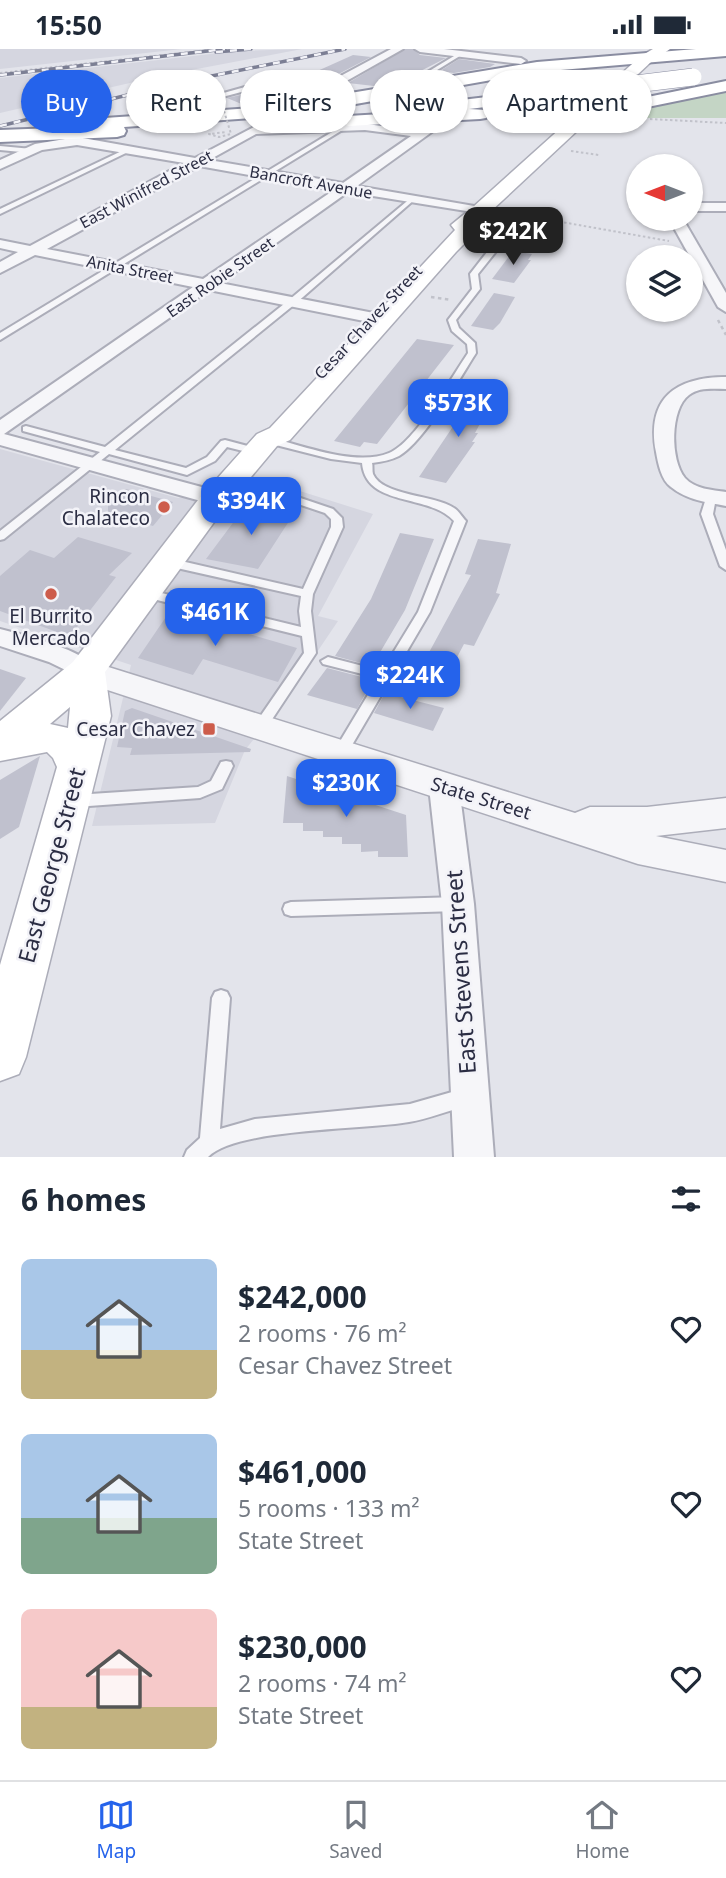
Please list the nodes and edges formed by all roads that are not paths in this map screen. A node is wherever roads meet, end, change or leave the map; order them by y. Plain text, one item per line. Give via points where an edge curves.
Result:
1 (398, 49) edge
2 (420, 49) edge
3 (663, 49) edge
4 (688, 49) edge
5 (721, 52) edge
6 (533, 53) dead end
7 (461, 54) junction
8 (646, 59) junction
9 (726, 65) edge
10 (434, 70) edge
11 (634, 70) edge
12 (356, 72) edge
13 (726, 72) edge
14 (691, 73) junction
15 (652, 78) edge
16 (726, 86) edge
17 (482, 96) edge
18 (482, 100) edge
19 (652, 102) edge
20 (482, 113) edge
21 (112, 122) edge
22 (112, 123) edge
23 (226, 125) edge
24 (226, 126) edge
25 (356, 127) edge
26 (0, 129) edge
27 (126, 131) edge
28 (58, 133) edge
29 (250, 133) edge
30 (334, 133) edge
31 (569, 133) edge
32 (55, 134) junction
33 (422, 134) joint
34 (9, 136) edge
35 (0, 148) edge
36 (128, 150) junction
37 (32, 151) junction
38 (198, 162) junction
39 (0, 165) edge
40 (268, 174) junction
41 (348, 188) junction
42 (412, 199) junction
43 (704, 207) edge
44 (726, 207) edge
45 (491, 211) junction
46 (0, 212) edge
47 (683, 231) edge
48 (0, 244) edge
49 (494, 249) dead end
50 (32, 251) junction
51 (117, 266) junction
52 (0, 268) edge
53 (209, 284) junction
54 (292, 302) junction
55 (726, 306) edge
56 (378, 319) junction
57 (0, 337) edge
58 (726, 383) edge
59 (0, 429) edge
60 (26, 429) dead end
61 (0, 439) edge
62 (263, 446) junction
63 (100, 458) junction
64 (367, 460) junction
65 (180, 479) junction
66 (222, 491) junction
67 (719, 499) edge
68 (2, 534) edge
69 (167, 562) junction
70 (726, 566) edge
71 (144, 593) junction
72 (307, 594) junction
73 (307, 633) junction
74 (0, 637) edge
75 (328, 661) dead end
76 (86, 671) junction
77 (386, 676) junction
78 (260, 727) junction
79 (0, 745) edge
80 (340, 753) junction
81 (226, 766) dead end
82 (73, 784) junction
83 (444, 787) junction
84 (726, 813) edge
85 (561, 821) junction
86 (726, 866) edge
87 (458, 904) junction
88 (291, 909) dead end
89 (221, 997) dead end
90 (0, 1057) edge
91 (468, 1095) junction
92 (209, 1142) junction
93 (194, 1157) edge
94 (474, 1157) edge

1 - 12 street
2 - 7 street
3 - 8 main road, Cesar Chavez Street
4 - 5 highway
5 - 8 highway
6 - 7 street via 517,64
7 - 10 lane
8 - 11 main road, Cesar Chavez Street
8 - 21 highway via 537,67 266,112
9 - 14 highway
13 - 14 highway
14 - 15 highway, bridge
16 - 19 highway
17 - 22 highway
18 - 23 highway via 391,113
20 - 24 highway
25 - 33 street, East Winifred Street
26 - 32 highway
27 - 34 highway
28 - 32 highway
29 - 38 street, East Winifred Street
30 - 40 lane
31 - 45 main road, Cesar Chavez Street
32 - 36 street, Bancroft Avenue
32 - 37 street
33 - 41 street, East Robie Street
35 - 37 lane
36 - 38 street, Bancroft Avenue
36 - 46 lane
37 - 39 street
38 - 40 street, Bancroft Avenue
38 - 50 street, East Winifred Street
40 - 41 street, Bancroft Avenue
40 - 51 lane
41 - 42 street, Bancroft Avenue
41 - 53 street, East Robie Street
42 - 45 street, Bancroft Avenue
42 - 54 lane
43 - 44 street
45 - 56 main road, Cesar Chavez Street
47 - 55 street
48 - 50 street, Anita Street
49 - 64 lane via 474,274 476,289 452,320 471,343 472,353 405,449
50 - 51 street, Anita Street
50 - 52 street, East Winifred Street
51 - 53 street, Anita Street
51 - 57 lane
53 - 54 street, Anita Street
53 - 59 street, East Robie Street
54 - 56 street, Anita Street
54 - 63 lane
56 - 62 main road, Cesar Chavez Street via 280,434
58 - 67 street via 683,390 664,419 677,481 697,494
60 - 63 lane
61 - 63 street
62 - 64 lane
62 - 65 lane via 225,443 211,459
62 - 66 main road, Cesar Chavez Street
63 - 65 street
63 - 68 lane
64 - 77 lane via 370,478 379,488 444,505 460,521 424,612
65 - 66 street
66 - 69 main road, Cesar Chavez Street
66 - 72 lane via 261,488 329,511 336,519 334,538
67 - 70 lane via 707,513
69 - 71 main road, Cesar Chavez Street
69 - 72 lane
71 - 73 lane
71 - 76 main road, Cesar Chavez Street
72 - 73 lane
73 - 78 lane via 310,653
74 - 76 street, State Street via 58,656
75 - 77 lane
76 - 78 street, State Street
76 - 79 main road, Cesar Chavez Street
76 - 82 main road, East George Street via 91,716
77 - 80 lane
78 - 80 street, State Street
79 - 82 main road via 59,739 72,748
80 - 83 street, State Street
81 - 82 lane via 216,785 200,792
82 - 90 main road, East George Street
83 - 85 street, State Street
83 - 87 street, East Stevens Street
84 - 85 street via 638,822
85 - 86 street, State Street via 638,848
87 - 88 lane
87 - 91 street, East Stevens Street
89 - 92 lane
91 - 92 lane via 426,1110 263,1127
91 - 94 street, East Stevens Street
92 - 93 lane

